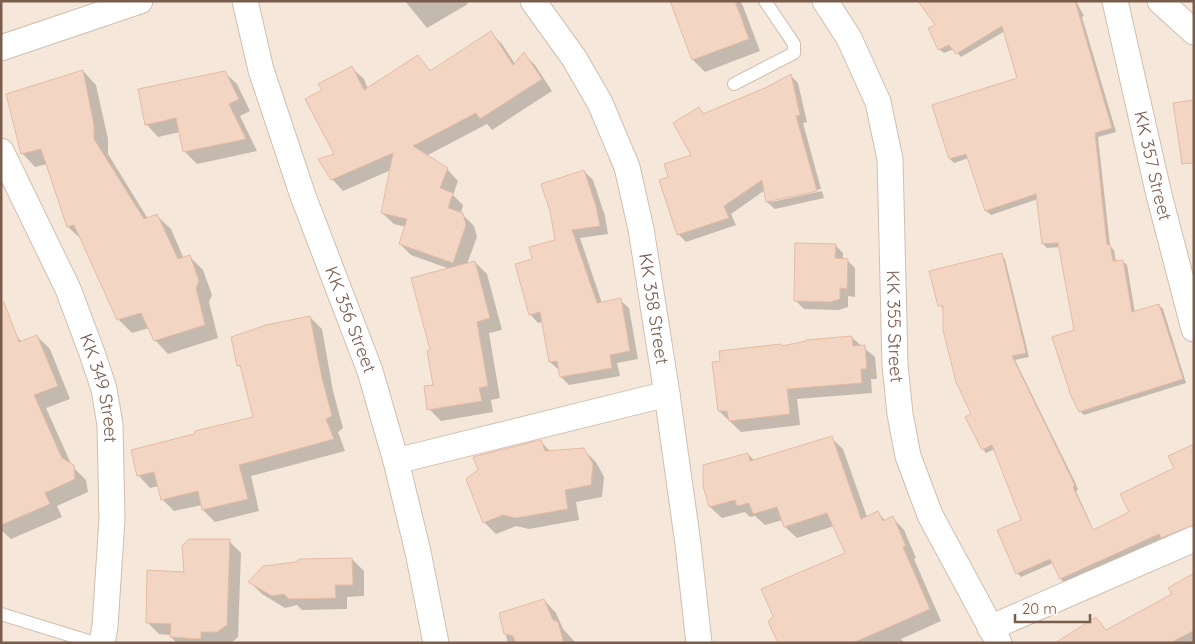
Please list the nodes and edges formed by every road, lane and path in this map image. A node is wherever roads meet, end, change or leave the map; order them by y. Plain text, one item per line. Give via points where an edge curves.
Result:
1 (140, 1) edge
2 (245, 1) edge
3 (533, 1) edge
4 (765, 1) edge
5 (825, 1) edge
6 (1115, 1) edge
7 (1160, 1) edge
8 (1194, 32) edge
9 (1, 48) edge
10 (734, 84) dead end
11 (1, 151) edge
12 (1194, 329) edge
13 (667, 394) junction
14 (396, 461) junction
15 (1194, 539) edge
16 (1, 614) edge
17 (995, 635) edge
18 (95, 643) edge
19 (102, 643) edge
20 (436, 643) edge
21 (699, 643) edge

1 - 9 street
2 - 14 street, KK 356 Street via 261,70 303,196 370,371
3 - 13 street, KK 358 Street via 574,58 600,103 627,167 641,229
4 - 10 lane via 794,44 794,53
5 - 17 street, KK 355 Street via 849,38 878,102 890,159 895,365 908,456 930,515
6 - 12 street, KK 357 Street via 1158,195
7 - 8 street
11 - 19 street, KK 349 Street via 68,289 104,389 110,425 112,519
13 - 14 street
13 - 21 street, KK 358 Street
14 - 20 street, KK 356 Street
15 - 17 street
16 - 18 lane

